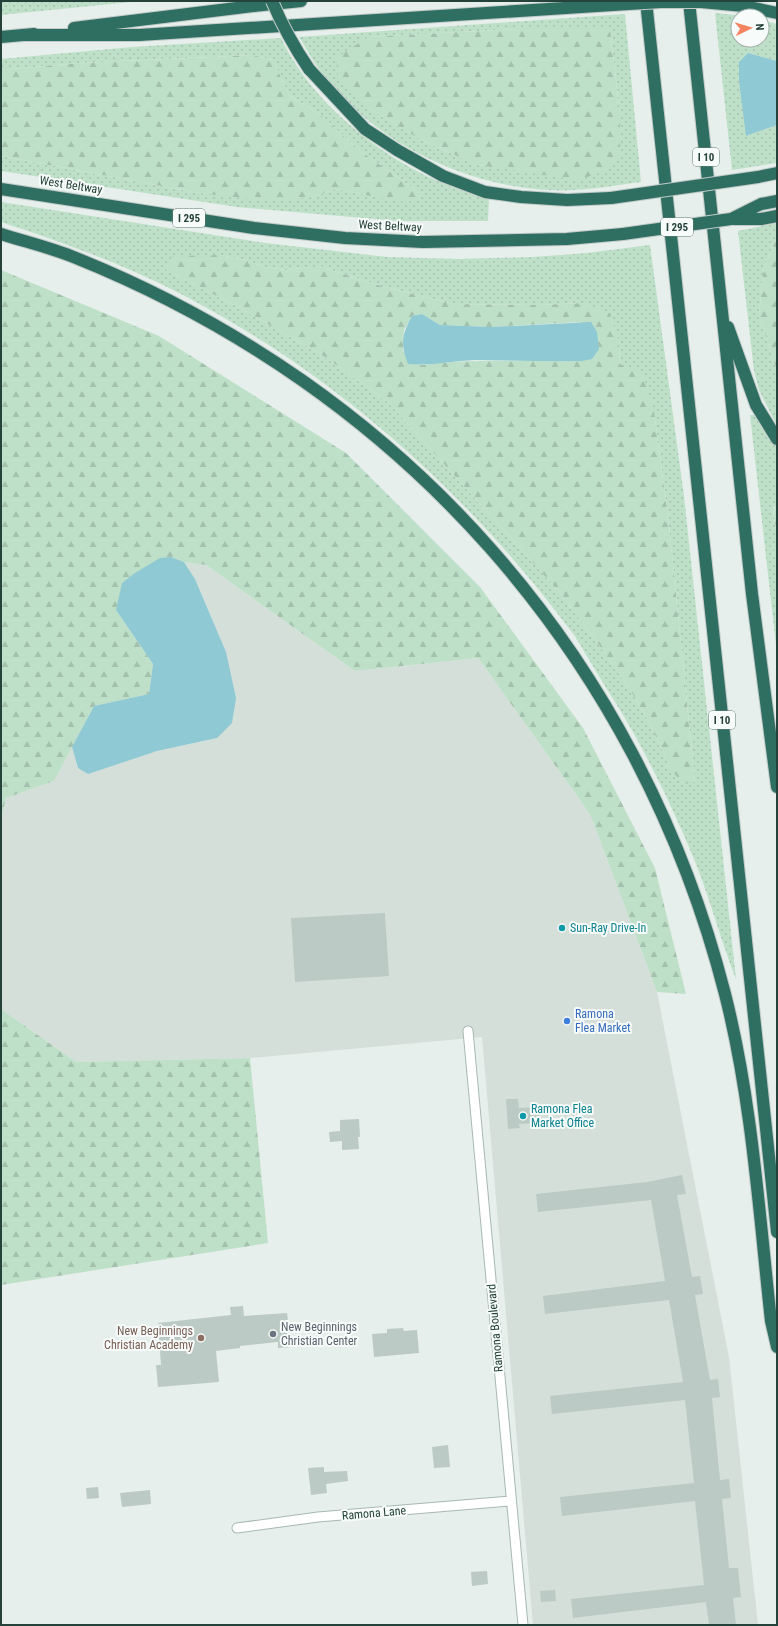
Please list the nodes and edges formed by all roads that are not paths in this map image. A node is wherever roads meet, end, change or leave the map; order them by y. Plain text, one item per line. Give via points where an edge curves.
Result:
1 (272, 1) edge
2 (301, 1) edge
3 (646, 1) edge
4 (689, 1) edge
5 (777, 13) edge
6 (27, 35) junction
7 (1, 37) edge
8 (777, 173) edge
9 (1, 189) edge
10 (777, 201) edge
11 (777, 216) edge
12 (731, 219) junction
13 (1, 234) edge
14 (722, 313) junction
15 (777, 439) edge
16 (777, 787) edge
17 (468, 1031) dead end
18 (777, 1232) edge
19 (777, 1347) edge
20 (511, 1501) junction
21 (237, 1528) dead end
22 (523, 1625) edge

1 - 8 highway, bridge via 292,44 309,69 365,129 443,176 485,192 566,200 611,198
2 - 6 highway
3 - 18 highway, I 10
4 - 14 highway, I 10
5 - 6 highway, bridge via 744,6 661,2 139,35
6 - 7 highway
9 - 12 highway, West Beltway / I 295, bridge via 254,228 345,238 423,242 568,239
10 - 12 highway, West Beltway / I 295 via 761,204
11 - 12 highway
13 - 19 highway via 72,256 135,283 195,313 294,373 349,414 412,468 482,538 522,585 581,665 616,723 652,791 684,866 725,995 746,1099 771,1321
14 - 15 highway via 756,405
14 - 16 highway, I 10 via 752,594
17 - 20 street, Ramona Boulevard
20 - 21 street, Ramona Lane via 318,1517
20 - 22 street, Ramona Boulevard

